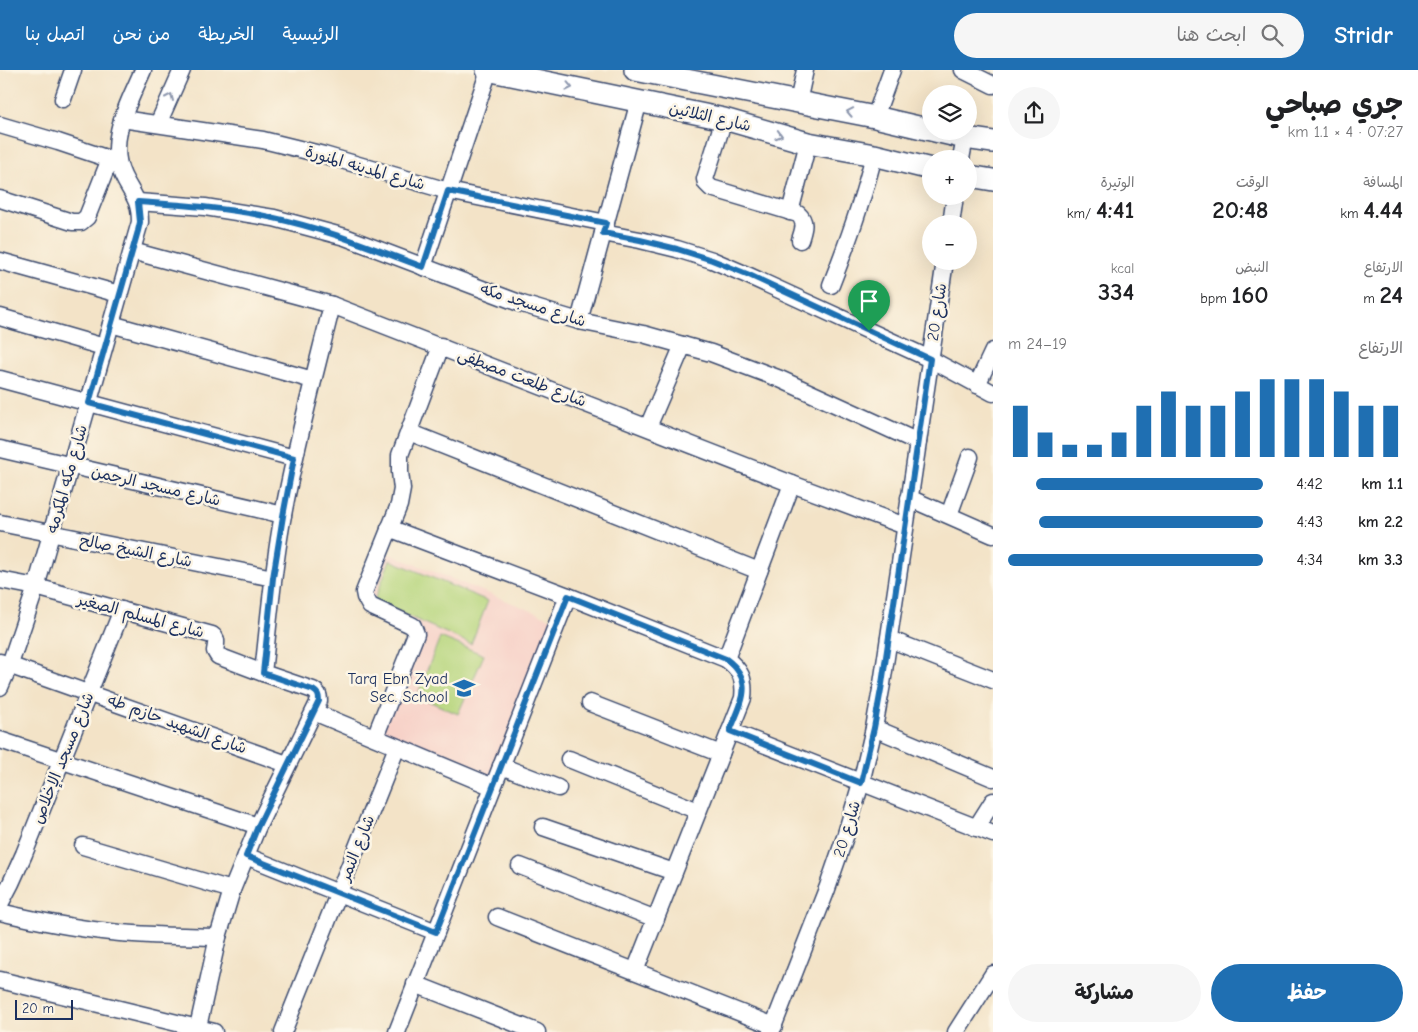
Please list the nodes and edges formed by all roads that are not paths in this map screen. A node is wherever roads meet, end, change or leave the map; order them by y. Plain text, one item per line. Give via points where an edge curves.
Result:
1 (73, 70) edge
2 (143, 70) edge
3 (182, 70) edge
4 (488, 70) edge
5 (805, 70) edge
6 (892, 70) edge
7 (963, 70) edge
8 (641, 71) edge
9 (669, 73) edge
10 (993, 85) edge
11 (63, 99) dead end
12 (639, 101) junction
13 (798, 102) junction
14 (876, 117) junction
15 (122, 119) junction
16 (724, 119) junction
17 (158, 124) junction
18 (0, 125) edge
19 (922, 128) edge
20 (950, 140) edge
21 (993, 142) edge
22 (808, 143) junction
23 (963, 148) edge
24 (874, 156) junction
25 (114, 160) junction
26 (922, 166) edge
27 (977, 177) edge
28 (993, 180) edge
29 (448, 191) junction
30 (0, 199) edge
31 (138, 202) junction
32 (790, 212) junction
33 (605, 228) junction
34 (800, 240) dead end
35 (132, 251) junction
36 (0, 261) edge
37 (423, 267) junction
38 (944, 270) edge
39 (831, 285) dead end
40 (119, 294) junction
41 (332, 304) junction
42 (0, 317) edge
43 (579, 321) junction
44 (111, 324) junction
45 (683, 345) junction
46 (441, 346) junction
47 (104, 347) junction
48 (993, 351) edge
49 (930, 359) junction
50 (0, 379) edge
51 (313, 380) junction
52 (977, 385) junction
53 (993, 394) edge
54 (89, 403) junction
55 (648, 427) junction
56 (409, 432) junction
57 (918, 442) junction
58 (0, 449) edge
59 (970, 457) dead end
60 (294, 458) junction
61 (71, 467) junction
62 (792, 484) junction
63 (909, 498) junction
64 (949, 515) junction
65 (283, 516) junction
66 (0, 523) edge
67 (905, 526) junction
68 (390, 528) junction
69 (52, 535) junction
70 (993, 535) edge
71 (759, 571) junction
72 (273, 578) junction
73 (0, 580) edge
74 (36, 587) junction
75 (568, 596) junction
76 (122, 610) junction
77 (888, 639) junction
78 (726, 659) junction
79 (5, 663) edge
80 (263, 673) junction
81 (993, 680) edge
82 (0, 687) edge
83 (89, 693) junction
84 (590, 703) dead end
85 (314, 712) junction
86 (874, 728) junction
87 (730, 731) junction
88 (375, 738) junction
89 (0, 740) edge
90 (397, 747) junction
91 (720, 754) junction
92 (569, 759) dead end
93 (62, 760) junction
94 (287, 764) junction
95 (501, 766) junction
96 (993, 778) edge
97 (861, 783) junction
98 (493, 787) junction
99 (558, 788) dead end
100 (993, 801) edge
101 (698, 812) junction
102 (258, 826) junction
103 (544, 827) dead end
104 (976, 828) junction
105 (993, 834) edge
106 (83, 846) dead end
107 (246, 856) junction
108 (520, 866) dead end
109 (674, 872) junction
110 (232, 890) junction
111 (339, 893) junction
112 (0, 904) edge
113 (0, 912) edge
114 (497, 917) dead end
115 (656, 919) junction
116 (436, 932) junction
117 (218, 937) junction
118 (635, 971) junction
119 (993, 974) edge
120 (0, 980) edge
121 (415, 984) junction
122 (198, 1027) junction
123 (772, 1029) edge
124 (214, 1032) edge
125 (283, 1032) edge
126 (397, 1032) edge
127 (537, 1032) edge
128 (956, 1032) edge

1 - 11 street
2 - 15 street, شارع مكه المكرمه
17 -> 3 street
4 -> 12 street, شارع الثلاثين
4 - 29 street
5 - 13 street
6 - 14 street
7 - 10 street
8 - 9 street, شارع الثلاثين
8 - 12 street
9 - 13 street, شارع الثلاثين
12 - 16 street, شارع الثلاثين
12 - 33 street
14 -> 13 street, شارع الثلاثين
14 - 19 street, شارع الثلاثين
15 - 17 street, شارع المدينه المنورة
15 - 25 street, شارع مكه المكرمه
16 -> 22 street, شارع الثلاثين
16 - 32 street via 704,179 706,183 711,188
17 - 29 street, شارع المدينه المنورة via 272,142
18 - 25 street
20 - 23 street
21 - 23 street
22 - 24 street, شارع الثلاثين
22 - 32 street
24 - 26 street, شارع الثلاثين
24 - 39 street via 864,196
25 - 30 street via 88,217 81,222
25 - 31 street, شارع مكه المكرمه
27 - 28 street
29 - 33 street, شارع المدينه المنورة
29 - 37 street
31 - 35 street, شارع مكه المكرمه via 140,222
31 - 37 street, شارع مسجد مكه via 205,207 274,218 345,237
32 - 34 street via 798,214 804,222
33 - 43 street
33 - 49 street, شارع المدينه المنورة via 712,260 747,274
35 - 40 street, شارع مكه المكرمه
35 - 41 street, شارع طلعت مصطفى
36 - 40 street
37 - 43 street, شارع مسجد مكه via 522,304
38 - 49 street, شارع 20
40 - 44 street, شارع مكه المكرمه
41 - 46 street, شارع طلعت مصطفى
41 - 51 street
42 - 47 street
43 - 45 street, شارع مسجد مكه
44 - 47 street, شارع مكه المكرمه
44 - 51 street
45 - 55 street
45 - 57 street, شارع مسجد مكه via 780,379
46 - 55 street, شارع طلعت مصطفى
46 - 56 street
47 - 54 street, شارع مكه المكرمه
48 - 52 street
49 - 52 street, شارع المدينه المنورة
49 - 57 street, شارع 20
50 - 54 street
51 - 60 street
52 - 53 street, شارع المدينه المنورة
54 - 60 street
54 - 61 street, شارع مكه المكرمه
55 - 62 street, شارع طلعت مصطفى
56 - 68 street via 400,454 401,498
56 - 71 street
57 - 63 street, شارع 20
58 - 61 street, شارع مسجد الرحمن
59 - 64 street
60 - 65 street
61 - 65 street, شارع مسجد الرحمن
61 - 69 street, شارع مكه المكرمه
62 - 67 street, شارع طلعت مصطفى
62 - 71 street
63 - 64 street
63 - 67 street, شارع 20
64 - 70 street
65 - 72 street
66 - 69 street, شارع الشيخ صالح
67 - 77 street, شارع 20
68 - 75 street
68 - 88 street via 364,592 365,597 370,606 412,626 416,634
69 - 72 street, شارع الشيخ صالح
69 - 74 street, شارع مكه المكرمه
71 - 78 street
72 - 80 street
73 - 74 street, شارع المسلم الصغير
74 - 76 street, شارع المسلم الصغير
74 - 79 street, شارع مكه المكرمه
75 - 78 street
75 - 95 street
76 - 80 street, شارع المسلم الصغير via 212,635 217,642 215,651 218,656
76 - 83 street, شارع مسجد الإخلاص
77 - 81 street
77 - 86 street, شارع 20
78 - 87 street via 742,676 744,687
79 - 82 street, شارع مكه المكرمه
79 - 83 street, شارع الشهيد حازم طه
80 - 85 street via 317,692 319,701
83 - 93 street, شارع مسجد الإخلاص
83 - 94 street, شارع الشهيد حازم طه
84 - 91 street
85 - 88 street
85 - 94 street
86 - 96 street
86 - 97 street, شارع 20
87 - 91 street
87 - 97 street
88 - 90 street
89 - 93 street
90 - 98 street
90 - 111 street, شارع النمر
91 - 101 street
92 - 101 street
93 - 102 street
93 - 112 street, شارع مسجد الإخلاص
94 - 102 street
95 - 98 street
95 - 99 street
97 - 104 street
97 - 123 street, شارع 20 via 827,889
98 - 116 street
100 - 104 street
101 - 109 street
102 - 107 street
103 - 109 street
104 - 105 street
106 - 110 street
107 - 110 street
107 - 111 street
108 - 115 street
109 - 115 street
110 - 117 street
111 - 116 street
111 - 125 street, شارع النمر
113 - 117 street via 104,931
114 - 118 street
115 - 118 street
116 - 121 street
117 - 122 street
118 - 123 street
119 - 128 street
120 - 122 street
121 - 126 street
121 - 127 street
122 - 124 street

